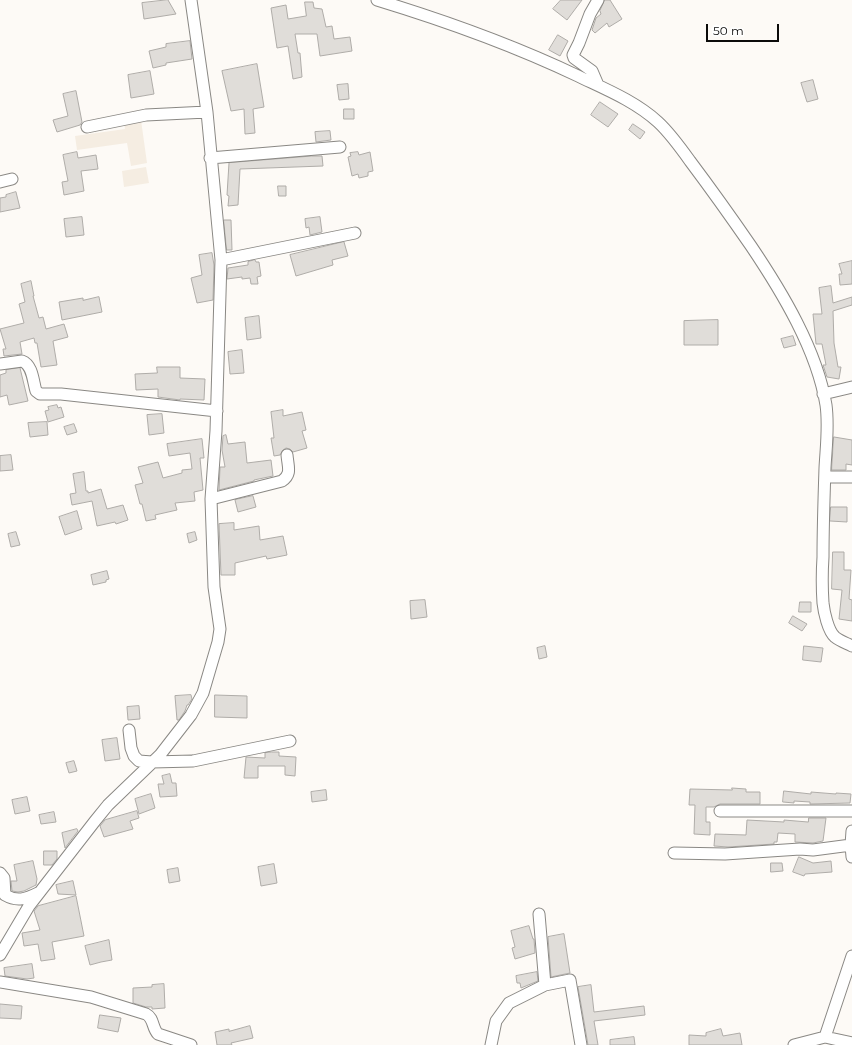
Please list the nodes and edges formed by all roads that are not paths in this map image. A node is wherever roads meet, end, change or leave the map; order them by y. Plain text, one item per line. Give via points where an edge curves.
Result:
1 (191, 0) edge
2 (377, 0) edge
3 (598, 0) edge
4 (598, 85) junction
5 (207, 112) junction
6 (87, 126) dead end
7 (340, 147) dead end
8 (210, 158) junction
9 (12, 179) dead end
10 (0, 182) edge
11 (356, 233) dead end
12 (221, 260) junction
13 (0, 364) edge
14 (852, 387) edge
15 (824, 394) junction
16 (216, 411) junction
17 (287, 456) dead end
18 (852, 476) edge
19 (825, 477) junction
20 (211, 499) junction
21 (852, 646) edge
22 (129, 730) dead end
23 (290, 741) dead end
24 (152, 762) junction
25 (720, 811) dead end
26 (852, 811) edge
27 (852, 831) edge
28 (851, 845) junction
29 (674, 853) dead end
30 (852, 857) edge
31 (0, 873) edge
32 (38, 893) junction
33 (539, 914) dead end
34 (0, 954) edge
35 (852, 956) edge
36 (0, 982) edge
37 (545, 985) junction
38 (825, 1037) junction
39 (852, 1043) edge
40 (191, 1045) edge
41 (491, 1045) edge
42 (581, 1045) edge
43 (794, 1045) edge

1 - 5 street
2 - 4 street via 514,47
3 - 4 street via 573,55 592,71
4 - 15 street via 636,106 658,122 668,131 702,177 760,260 795,317 812,356
5 - 6 street via 146,115
5 - 8 street
7 - 8 street
8 - 12 street
9 - 10 street
11 - 12 street
12 - 16 street
13 - 16 street via 25,362 30,368 36,391 40,394 61,394
14 - 15 street
15 - 19 street via 827,415
16 - 20 street
17 - 20 street via 289,472 282,481
18 - 19 street
19 - 21 street via 823,609 832,634
20 - 24 street via 214,587 220,629 218,642 203,693 192,715
22 - 24 street via 134,756 139,761
23 - 24 street via 193,761
24 - 32 street via 108,805
25 - 26 street
27 - 28 street
28 - 29 street via 813,850 725,854
28 - 30 street
31 - 32 street via 4,878 5,895 10,898 25,899
32 - 34 street
33 - 37 street
35 - 38 street
36 - 40 street via 92,997 146,1014 151,1018 154,1030 158,1034
37 - 41 street via 509,1003 496,1021
37 - 42 street via 570,980
38 - 39 street
38 - 43 street

